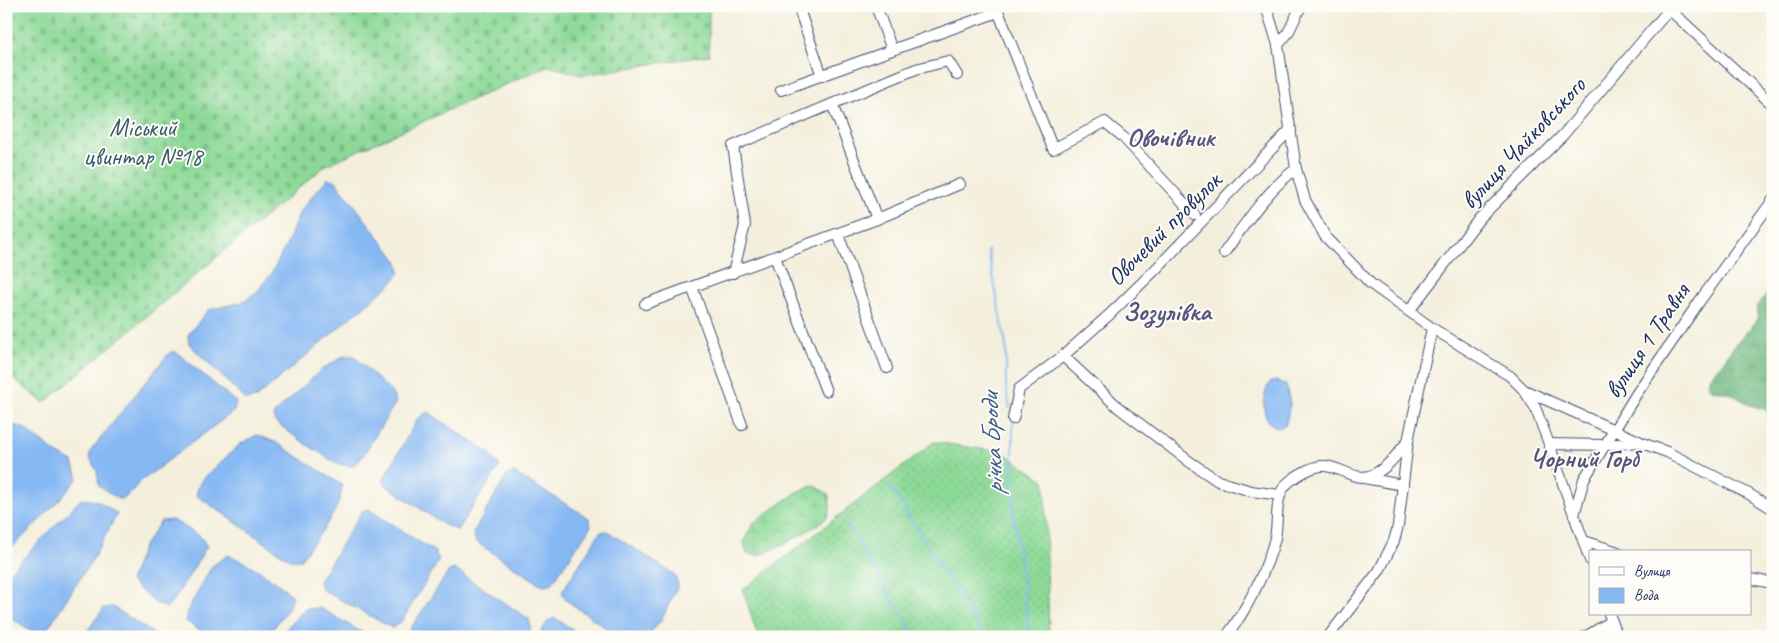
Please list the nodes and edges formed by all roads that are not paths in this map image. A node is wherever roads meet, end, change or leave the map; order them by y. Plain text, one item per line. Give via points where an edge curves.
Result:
1 (798, 6) edge
2 (876, 6) edge
3 (1266, 6) edge
4 (1301, 6) edge
5 (1669, 7) edge
6 (997, 9) edge
7 (1278, 45) junction
8 (892, 50) junction
9 (957, 74) dead end
10 (822, 76) junction
11 (781, 90) dead end
12 (832, 104) junction
13 (1773, 105) edge
14 (1291, 130) junction
15 (1296, 168) junction
16 (960, 184) dead end
17 (1773, 200) edge
18 (1195, 215) dead end
19 (878, 219) junction
20 (838, 234) junction
21 (1224, 253) dead end
22 (775, 257) junction
23 (733, 272) junction
24 (692, 287) junction
25 (645, 304) dead end
26 (1409, 311) junction
27 (1432, 328) junction
28 (1063, 356) junction
29 (887, 368) dead end
30 (1523, 389) junction
31 (826, 392) dead end
32 (1013, 419) dead end
33 (742, 425) dead end
34 (1615, 430) junction
35 (1408, 441) junction
36 (1639, 442) junction
37 (1549, 444) junction
38 (1606, 445) junction
39 (1358, 477) junction
40 (1403, 485) junction
41 (1280, 495) junction
42 (1773, 509) edge
43 (1574, 515) junction
44 (1584, 541) junction
45 (1612, 550) edge
46 (1589, 557) edge
47 (1752, 579) edge
48 (1773, 583) edge
49 (1611, 618) edge
50 (1226, 637) edge
51 (1328, 637) edge
52 (1585, 637) edge
53 (1618, 637) edge

1 - 10 street
2 - 8 street
3 - 7 street
4 - 7 street via 1288,33
5 - 13 street
5 - 26 street, вулиця Чайковського via 1563,135 1479,219
6 - 8 street
6 - 18 street via 1053,149 1105,122 1123,137
7 - 14 street
8 - 10 street
9 - 12 street via 948,61 916,69
10 - 11 street
12 - 19 street
12 - 23 street via 733,146 745,225
14 - 15 street
14 - 28 street, Овочевий провулок via 1153,272
15 - 21 street via 1284,178
15 - 26 street via 1305,200 1325,236 1372,284
16 - 19 street
17 - 34 street, вулиця 1 Травня via 1636,392
19 - 20 street
20 - 22 street
20 - 29 street
22 - 23 street
22 - 31 street
23 - 24 street
24 - 25 street
24 - 33 street
26 - 27 street
27 - 30 street via 1510,376
27 - 35 street
28 - 32 street, Овочевий провулок via 1019,389
28 - 41 street via 1119,408 1218,481
30 - 34 street
30 - 37 street via 1535,407
34 - 36 street
34 - 38 street, вулиця 1 Травня
35 - 39 street via 1384,468 1371,476
35 - 40 street
36 - 38 street
36 - 42 street via 1667,452
37 - 38 street
37 - 43 street
38 - 43 street, вулиця 1 Травня via 1584,479
39 - 40 street
39 - 41 street via 1324,465 1315,467 1290,481
40 - 51 street via 1398,526 1388,554 1369,585
41 - 50 street via 1277,528 1266,565 1242,614
43 - 44 street
44 - 45 street
44 - 46 street
47 - 48 street
49 - 52 street
49 - 53 street

